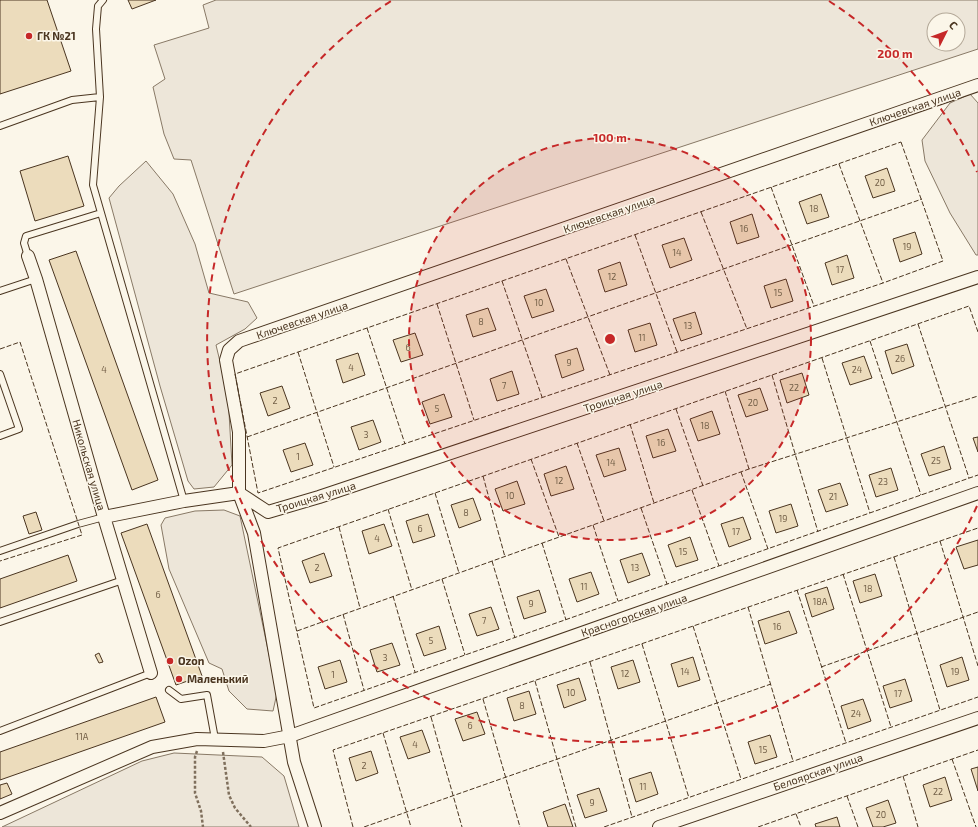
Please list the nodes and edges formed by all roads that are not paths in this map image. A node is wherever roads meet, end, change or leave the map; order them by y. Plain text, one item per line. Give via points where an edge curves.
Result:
1 (103, 0) edge
2 (978, 85) edge
3 (100, 97) junction
4 (0, 126) edge
5 (101, 213) junction
6 (28, 256) joint
7 (978, 277) edge
8 (36, 279) junction
9 (0, 291) edge
10 (0, 374) edge
11 (0, 436) edge
12 (978, 493) edge
13 (239, 494) junction
14 (184, 501) junction
15 (104, 517) junction
16 (0, 551) edge
17 (123, 580) junction
18 (0, 622) edge
19 (152, 673) joint
20 (169, 690) dead end
21 (978, 718) edge
22 (0, 731) edge
23 (290, 736) junction
24 (218, 739) junction
25 (0, 813) edge
26 (315, 827) edge
27 (659, 827) edge

1 - 3 lane via 98,6 96,29
2 - 13 street, Ключевская улица via 239,341 229,350 226,360 238,432
3 - 4 lane via 72,100
3 - 5 lane via 93,185
5 - 6 lane via 26,236 24,243
5 - 14 lane
6 - 8 street, Никольская улица
7 - 13 street, Троицкая улица via 327,495 268,512
8 - 9 lane
8 - 15 street, Никольская улица
10 - 11 lane via 19,429
12 - 23 street, Красногорская улица
13 - 14 street
13 - 23 street via 254,533
14 - 15 street
15 - 16 lane
15 - 17 street, Никольская улица
17 - 18 lane
17 - 19 street, Никольская улица
19 - 22 lane
20 - 24 lane via 182,699 207,695
21 - 27 street, Белоярская улица
23 - 24 street, Красногорская улица via 264,741
23 - 26 street via 294,762
24 - 25 street, Красногорская улица via 197,739 152,747

